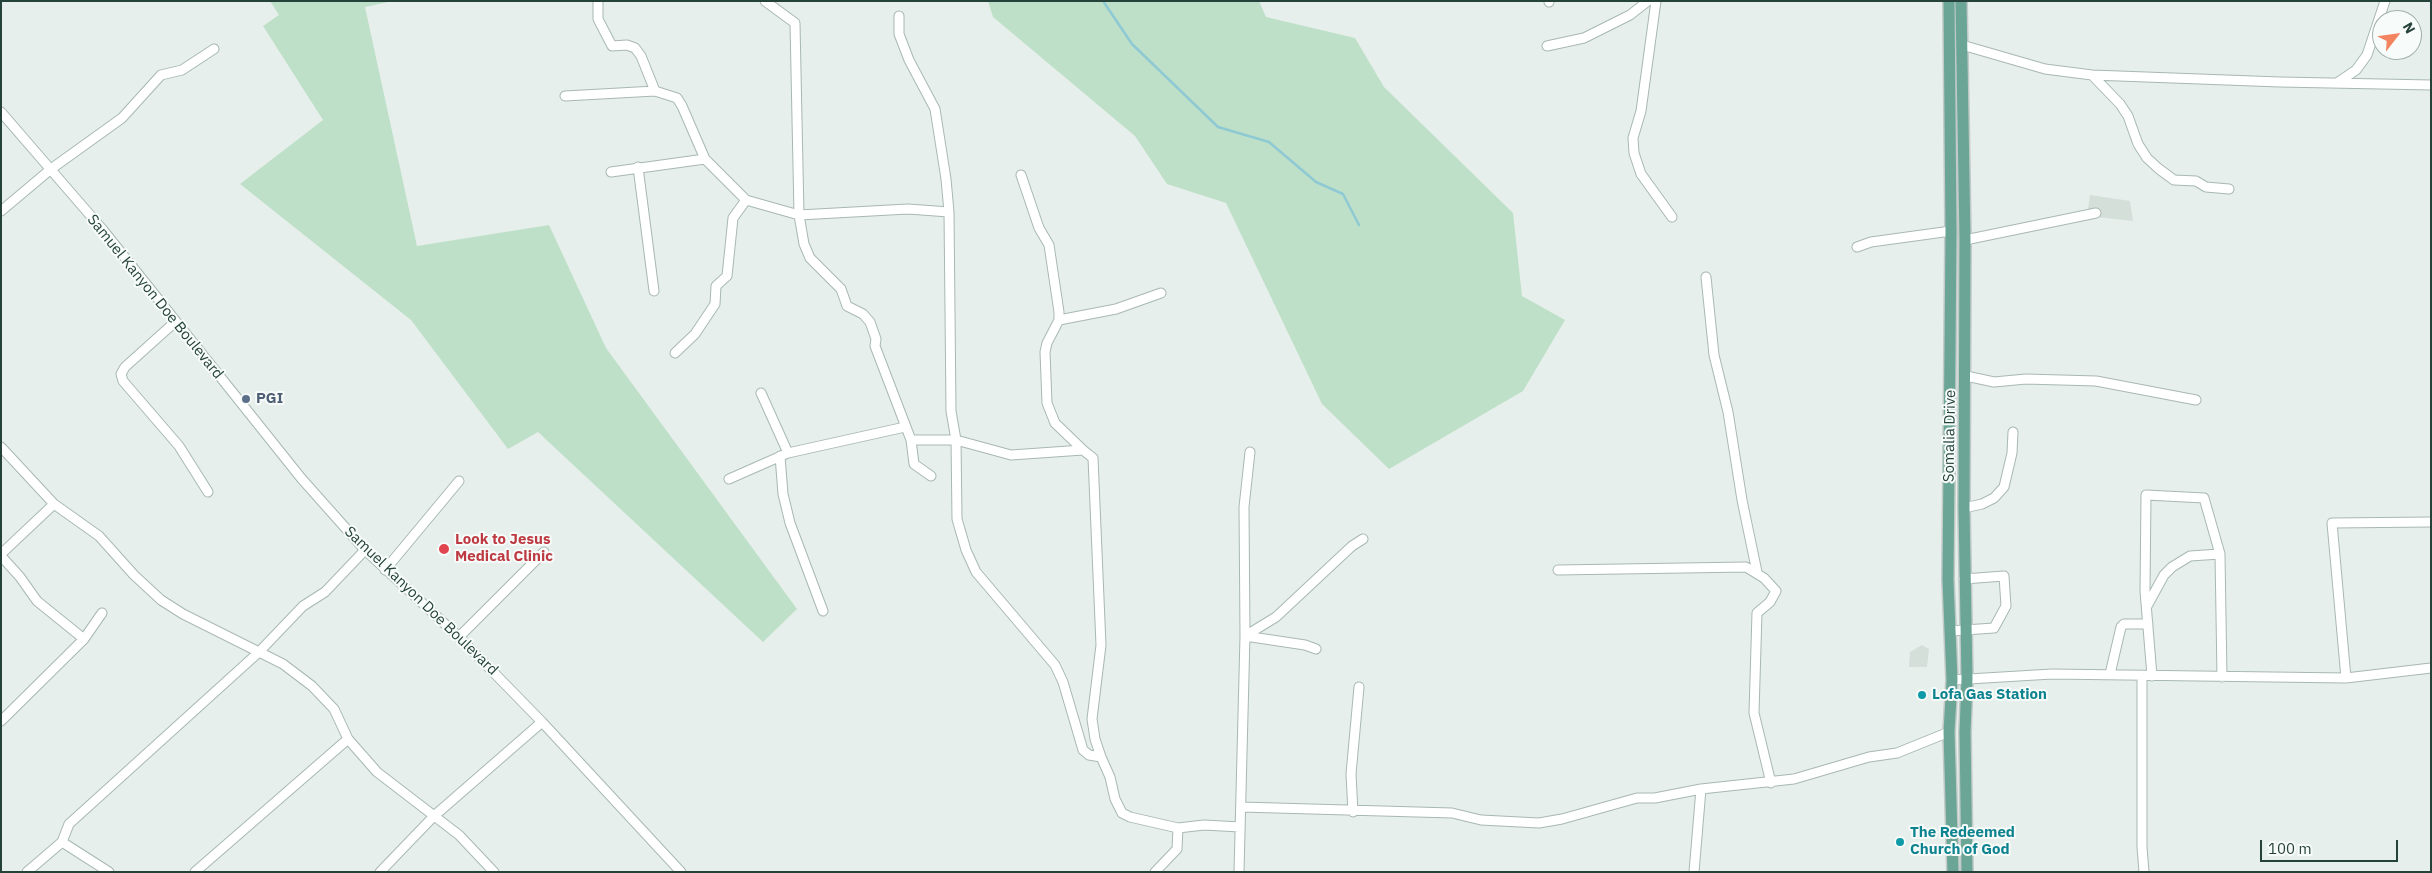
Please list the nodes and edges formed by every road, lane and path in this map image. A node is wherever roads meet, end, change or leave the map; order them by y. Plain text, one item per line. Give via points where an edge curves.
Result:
1 (598, 1) edge
2 (765, 1) edge
3 (1648, 1) edge
4 (1656, 1) edge
5 (1949, 1) edge
6 (1961, 1) edge
7 (2385, 1) edge
8 (899, 16) dead end
9 (1962, 45) junction
10 (1547, 46) dead end
11 (214, 49) dead end
12 (2092, 75) junction
13 (2337, 83) junction
14 (2431, 85) edge
15 (655, 91) junction
16 (565, 96) dead end
17 (1, 112) edge
18 (705, 159) junction
19 (638, 167) junction
20 (51, 169) junction
21 (611, 172) dead end
22 (1021, 175) dead end
23 (2229, 189) dead end
24 (746, 200) junction
25 (1, 211) edge
26 (949, 212) junction
27 (2096, 213) dead end
28 (799, 216) junction
29 (1672, 217) dead end
30 (1951, 231) junction
31 (1965, 240) junction
32 (1857, 247) dead end
33 (1706, 277) dead end
34 (654, 290) dead end
35 (1161, 293) dead end
36 (1059, 320) junction
37 (175, 322) junction
38 (675, 353) dead end
39 (1966, 376) junction
40 (761, 393) dead end
41 (2196, 400) dead end
42 (904, 427) junction
43 (2013, 432) dead end
44 (911, 440) junction
45 (956, 440) junction
46 (1, 447) edge
47 (1083, 450) junction
48 (1250, 452) dead end
49 (784, 454) junction
50 (932, 476) dead end
51 (729, 478) dead end
52 (459, 482) dead end
53 (208, 492) dead end
54 (54, 504) junction
55 (1964, 508) junction
56 (2431, 522) edge
57 (1363, 539) dead end
58 (365, 550) junction
59 (544, 552) dead end
60 (2220, 554) junction
61 (1, 555) edge
62 (385, 570) junction
63 (1558, 570) dead end
64 (1757, 572) junction
65 (1964, 579) junction
66 (2146, 609) junction
67 (823, 611) dead end
68 (102, 613) dead end
69 (2148, 624) junction
70 (1950, 631) junction
71 (1964, 631) junction
72 (1245, 636) junction
73 (459, 637) junction
74 (84, 639) junction
75 (1316, 649) dead end
76 (260, 652) junction
77 (2431, 668) edge
78 (2110, 674) junction
79 (2142, 676) junction
80 (2152, 676) junction
81 (2222, 677) junction
82 (2346, 678) junction
83 (1952, 680) junction
84 (1967, 680) junction
85 (1359, 687) dead end
86 (1, 721) edge
87 (542, 722) junction
88 (1950, 732) junction
89 (348, 739) junction
90 (1101, 756) junction
91 (1771, 783) junction
92 (1701, 789) junction
93 (1241, 807) junction
94 (1353, 812) junction
95 (434, 816) junction
96 (1240, 827) junction
97 (1178, 828) junction
98 (62, 842) junction
99 (27, 872) edge
100 (109, 872) edge
101 (194, 872) edge
102 (380, 872) edge
103 (494, 872) edge
104 (681, 872) edge
105 (1155, 872) edge
106 (1239, 872) edge
107 (1694, 872) edge
108 (1953, 872) edge
109 (1967, 872) edge
110 (2144, 872) edge

1 - 15 street via 598,19 612,46 635,48
2 - 28 street via 795,23
3 - 10 street via 1584,38
4 - 29 street via 1642,111 1633,138 1634,153 1641,174
5 - 30 main road, Somalia Drive
6 - 9 main road, Somalia Drive
7 - 13 street via 2367,55 2356,70
8 - 26 street via 899,34 909,60 935,109
9 - 12 street via 2045,69
9 - 31 main road, Somalia Drive
11 - 20 street via 182,70 161,75 122,118
12 - 13 street
12 - 23 street via 2120,104 2138,144 2160,169 2174,180
13 - 14 street
15 - 16 street
15 - 18 street via 676,98 682,106
17 - 20 street, Samuel Kanyon Doe Boulevard
18 - 19 street
18 - 24 street
19 - 21 street
19 - 34 street
20 - 25 street
20 - 37 street, Samuel Kanyon Doe Boulevard
22 - 36 street via 1039,228 1050,246
24 - 28 street
24 - 38 street via 733,218 727,276 716,286 715,304 695,334
26 - 28 street via 908,209
26 - 45 street via 951,411
27 - 31 street
28 - 42 street via 810,258 842,289 847,306 863,314 872,327 875,346
30 - 32 street via 1870,242
30 - 70 main road, Somalia Drive
31 - 39 main road, Somalia Drive
33 - 64 street via 1714,355 1728,412
35 - 36 street via 1116,309
36 - 47 street via 1045,352 1047,403 1055,423
37 - 53 street via 121,374 123,381 179,446
37 - 58 street, Samuel Kanyon Doe Boulevard via 301,478
39 - 41 street via 1994,382 2026,379 2096,381
39 - 55 main road, Somalia Drive
40 - 49 street
42 - 44 street
42 - 49 street
43 - 55 street via 2004,487 1988,501
44 - 45 street
44 - 50 street via 914,464
45 - 47 street via 1011,455
45 - 90 street via 957,519 976,572 1055,665 1083,750 1089,755
46 - 54 street
47 - 90 street via 1093,458 1094,470 1101,645 1092,718
48 - 72 street via 1244,507
49 - 51 street
49 - 67 street via 783,494 790,523
52 - 62 street
54 - 61 street
54 - 76 street via 99,536 162,600 183,614
55 - 65 main road, Somalia Drive
56 - 82 street via 2332,523
57 - 72 street via 1276,617
58 - 62 street, Samuel Kanyon Doe Boulevard
58 - 76 street via 325,592 302,606
59 - 73 street
60 - 66 street via 2190,556 2172,567 2164,575
60 - 66 street via 2204,498 2146,495
60 - 81 street
61 - 74 street via 37,601
62 - 73 street, Samuel Kanyon Doe Boulevard
63 - 64 street via 1746,567
64 - 91 street via 1776,591 1770,602 1757,613 1753,682 1756,725
65 - 71 main road, Somalia Drive
65 - 71 street via 2004,576 2006,606 1994,628
66 - 69 street
68 - 74 street
69 - 78 street via 2124,624 2121,627
69 - 80 street
70 - 71 street
70 - 83 main road, Somalia Drive
71 - 84 main road, Somalia Drive
72 - 75 street
72 - 93 street
73 - 87 street, Samuel Kanyon Doe Boulevard
74 - 86 street
76 - 89 street via 283,664 312,686 334,709
76 - 98 street via 69,824
77 - 82 street
78 - 79 street
78 - 84 street
79 - 80 street
79 - 110 street
80 - 81 street
81 - 82 street
83 - 84 street
83 - 88 main road, Somalia Drive
84 - 109 main road, Somalia Drive
85 - 94 street via 1351,774
87 - 95 street
87 - 104 street, Samuel Kanyon Doe Boulevard
88 - 91 street via 1897,753 1869,757
88 - 108 main road, Somalia Drive
89 - 95 street via 377,772
89 - 101 street
90 - 97 street via 1122,813
91 - 92 street
92 - 94 street via 1655,798 1637,798 1562,819 1539,822 1491,821 1452,813
92 - 107 street
93 - 94 street
93 - 96 street
95 - 102 street
95 - 103 street via 459,835
96 - 97 street via 1204,825
96 - 106 street
97 - 105 street via 1177,849
98 - 99 street
98 - 100 street

